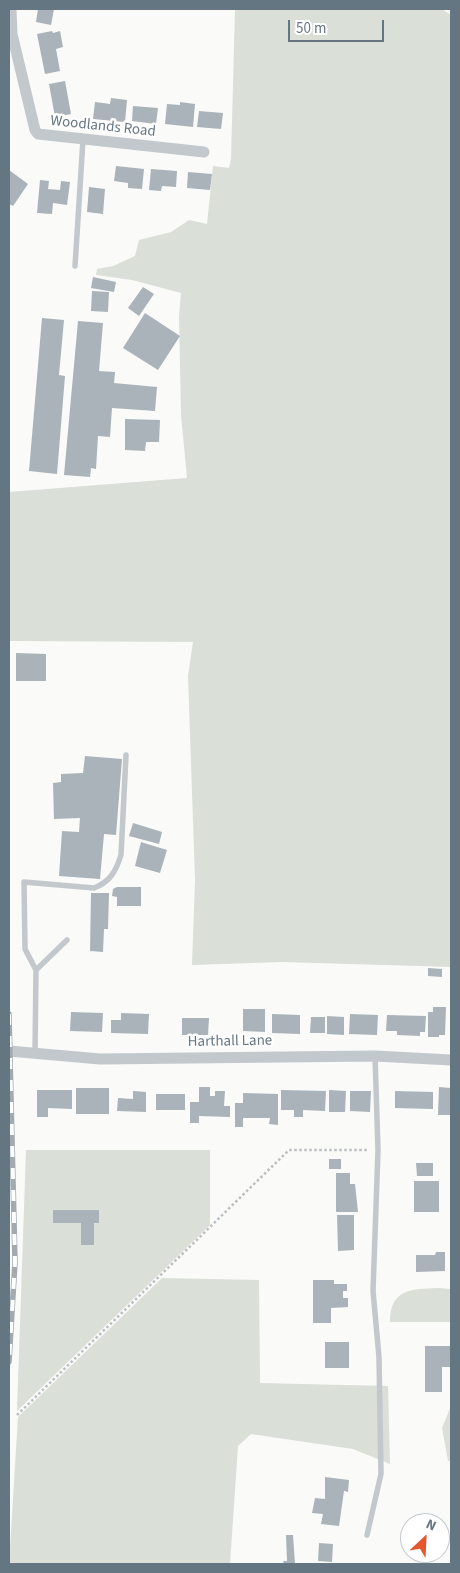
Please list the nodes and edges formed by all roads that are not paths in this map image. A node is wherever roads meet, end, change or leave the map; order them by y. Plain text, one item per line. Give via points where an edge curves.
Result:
1 (11, 9) edge
2 (83, 140) junction
3 (204, 152) dead end
4 (75, 266) dead end
5 (126, 755) dead end
6 (67, 940) dead end
7 (36, 970) junction
8 (9, 1051) edge
9 (34, 1052) junction
10 (375, 1056) junction
11 (451, 1060) edge
12 (367, 1535) dead end

1 - 2 street, Woodlands Road via 12,34 35,130 42,136
2 - 3 street, Woodlands Road
2 - 4 lane
5 - 7 lane via 121,856 116,870 102,885 94,888 24,882 25,948
6 - 7 lane
7 - 9 lane
8 - 9 street, Harthall Lane
9 - 10 street, Harthall Lane via 100,1059
10 - 11 street, Harthall Lane
10 - 12 lane via 378,1150 373,1291 381,1474

